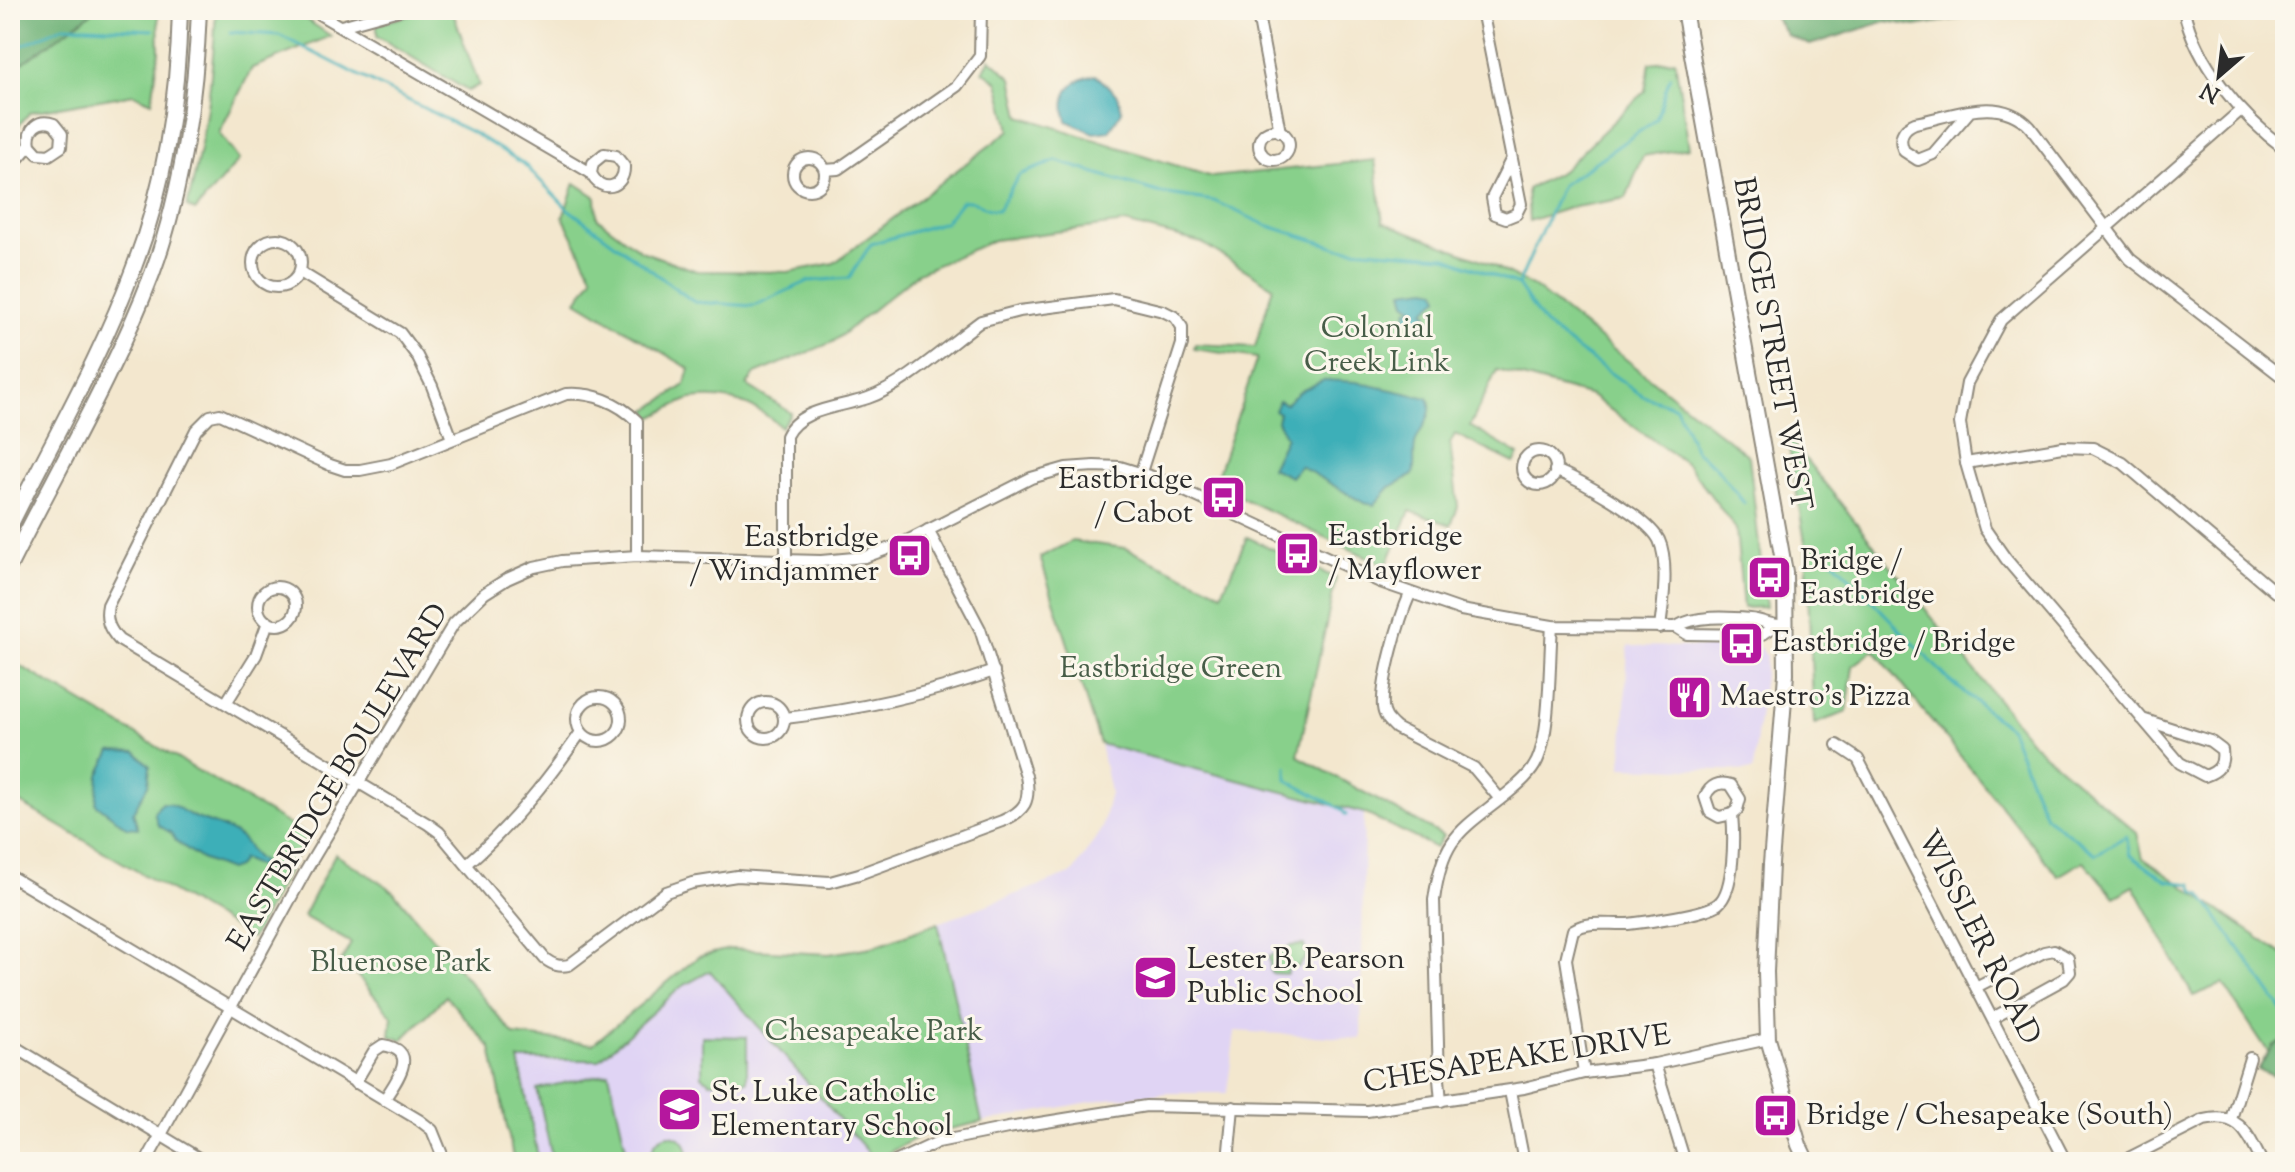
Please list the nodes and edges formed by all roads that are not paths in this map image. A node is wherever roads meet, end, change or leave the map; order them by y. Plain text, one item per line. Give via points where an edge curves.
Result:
1 (180, 10) edge
2 (199, 10) edge
3 (312, 10) edge
4 (399, 10) edge
5 (981, 10) edge
6 (1257, 10) edge
7 (1482, 10) edge
8 (1684, 10) edge
9 (2184, 10) edge
10 (341, 26) junction
11 (2241, 110) junction
12 (1970, 111) junction
13 (1280, 132) dead end
14 (30, 145) dead end
15 (2285, 149) edge
16 (1510, 162) junction
17 (825, 170) dead end
18 (10, 173) edge
19 (591, 173) dead end
20 (2105, 229) junction
21 (300, 272) junction
22 (2285, 379) edge
23 (452, 439) junction
24 (1966, 463) junction
25 (1555, 470) dead end
26 (1141, 472) junction
27 (10, 526) edge
28 (928, 530) junction
29 (637, 556) junction
30 (786, 560) junction
31 (10, 565) edge
32 (1410, 594) junction
33 (2285, 594) edge
34 (268, 622) dead end
35 (1552, 626) junction
36 (1781, 626) junction
37 (1676, 627) junction
38 (1660, 628) junction
39 (994, 671) junction
40 (226, 703) junction
41 (785, 718) dead end
42 (2142, 719) junction
43 (581, 732) junction
44 (1837, 745) dead end
45 (359, 781) junction
46 (1500, 799) junction
47 (1732, 814) dead end
48 (467, 864) junction
49 (10, 876) edge
50 (1976, 987) junction
51 (230, 1009) junction
52 (1993, 1018) junction
53 (1768, 1039) junction
54 (10, 1044) edge
55 (2250, 1058) dead end
56 (1655, 1064) junction
57 (1584, 1073) junction
58 (355, 1083) junction
59 (1510, 1091) junction
60 (384, 1100) junction
61 (1441, 1101) junction
62 (1233, 1107) junction
63 (2231, 1119) junction
64 (161, 1136) junction
65 (146, 1162) edge
66 (205, 1162) edge
67 (445, 1162) edge
68 (895, 1162) edge
69 (1231, 1162) edge
70 (1524, 1162) edge
71 (1685, 1162) edge
72 (1807, 1162) edge
73 (2066, 1162) edge
74 (2121, 1162) edge
75 (2262, 1162) edge

1 - 27 main road via 166,146 134,267
2 - 31 main road via 183,154 152,272 120,349
3 - 10 street
4 - 10 street
5 - 17 street via 980,56 957,86 838,169
6 - 13 street
7 - 16 street
8 - 36 main road, BRIDGE STREET WEST via 1785,572
9 - 11 street via 2200,56
10 - 19 street
11 - 15 street
11 - 20 street
12 - 12 street via 1909,126 1901,138 1904,151 1918,160 1930,157
12 - 20 street via 1997,109 2022,120
14 - 18 street
16 - 16 street via 1492,198 1495,214 1506,218 1521,204
20 - 22 street via 2130,259
20 - 24 street via 2001,320 1967,383 1960,423
21 - 21 street via 298,250 282,239 268,240 255,253 253,268 267,286 289,285
21 - 23 street via 400,333 432,386
23 - 29 street via 566,394 583,393 629,413 639,433
23 - 40 street via 376,469 345,470 230,417 220,414 201,422 106,615 119,640
24 - 33 street via 2063,447 2093,448 2123,463 2275,592
24 - 42 street via 1985,529
25 - 38 street via 1633,515 1658,540 1663,557
26 - 28 street, EASTBRIDGE BOULEVARD via 1094,466 1048,472
26 - 30 street via 1182,344 1182,327 1175,317 1114,299 993,316 883,392 793,423 785,446
26 - 32 street, EASTBRIDGE BOULEVARD
28 - 30 street, EASTBRIDGE BOULEVARD via 865,557
28 - 39 street via 980,629
29 - 30 street, EASTBRIDGE BOULEVARD
29 - 45 street, EASTBRIDGE BOULEVARD via 534,567 485,593 454,623
32 - 35 street, EASTBRIDGE BOULEVARD via 1461,610
32 - 46 street via 1387,676 1385,718 1474,768
34 - 40 street via 256,655
35 - 38 street, EASTBRIDGE BOULEVARD
35 - 46 street via 1544,739 1524,779
36 - 37 street, EASTBRIDGE BOULEVARD via 1753,619 1689,619
36 - 37 street, EASTBRIDGE BOULEVARD via 1752,635 1687,634
36 - 53 main road, BRIDGE STREET WEST via 1786,674 1771,864
37 - 38 street, EASTBRIDGE BOULEVARD
39 - 41 street via 889,701
39 - 48 street via 1026,776 1028,800 1023,809 859,874 830,882 737,876 692,883 666,892 562,966 545,959
40 - 45 street
42 - 42 street via 2180,763 2205,776 2217,772 2222,750 2210,741
43 - 43 street via 596,741 611,738 621,721 616,704 602,697 583,703 577,715
43 - 48 street via 510,824
44 - 50 street, WISSLER ROAD via 1858,759
45 - 48 street via 439,832
45 - 51 street, EASTBRIDGE BOULEVARD
46 - 61 street via 1452,840 1438,873 1434,900
47 - 57 street via 1729,885 1721,903 1705,911 1628,924 1585,923 1573,930 1566,959
49 - 51 street
50 - 52 street, WISSLER ROAD
50 - 52 street via 2044,952 2054,950 2068,958 2070,972 2064,979
51 - 58 street
51 - 64 street, EASTBRIDGE BOULEVARD
52 - 73 street, WISSLER ROAD
53 - 56 street, CHESAPEAKE DRIVE
53 - 72 main road, BRIDGE STREET WEST
54 - 64 street
55 - 63 street
56 - 57 street, CHESAPEAKE DRIVE
56 - 71 street
57 - 59 street, CHESAPEAKE DRIVE
58 - 60 street
58 - 60 street via 374,1051 383,1045 394,1047 404,1066
59 - 61 street, CHESAPEAKE DRIVE
59 - 70 street
60 - 67 street via 432,1130
61 - 62 street, CHESAPEAKE DRIVE via 1367,1111
62 - 68 street, CHESAPEAKE DRIVE via 1146,1106 1021,1126 938,1142
62 - 69 street
63 - 74 street via 2204,1120
63 - 75 street via 2249,1136
64 - 65 street, EASTBRIDGE BOULEVARD
64 - 66 street

